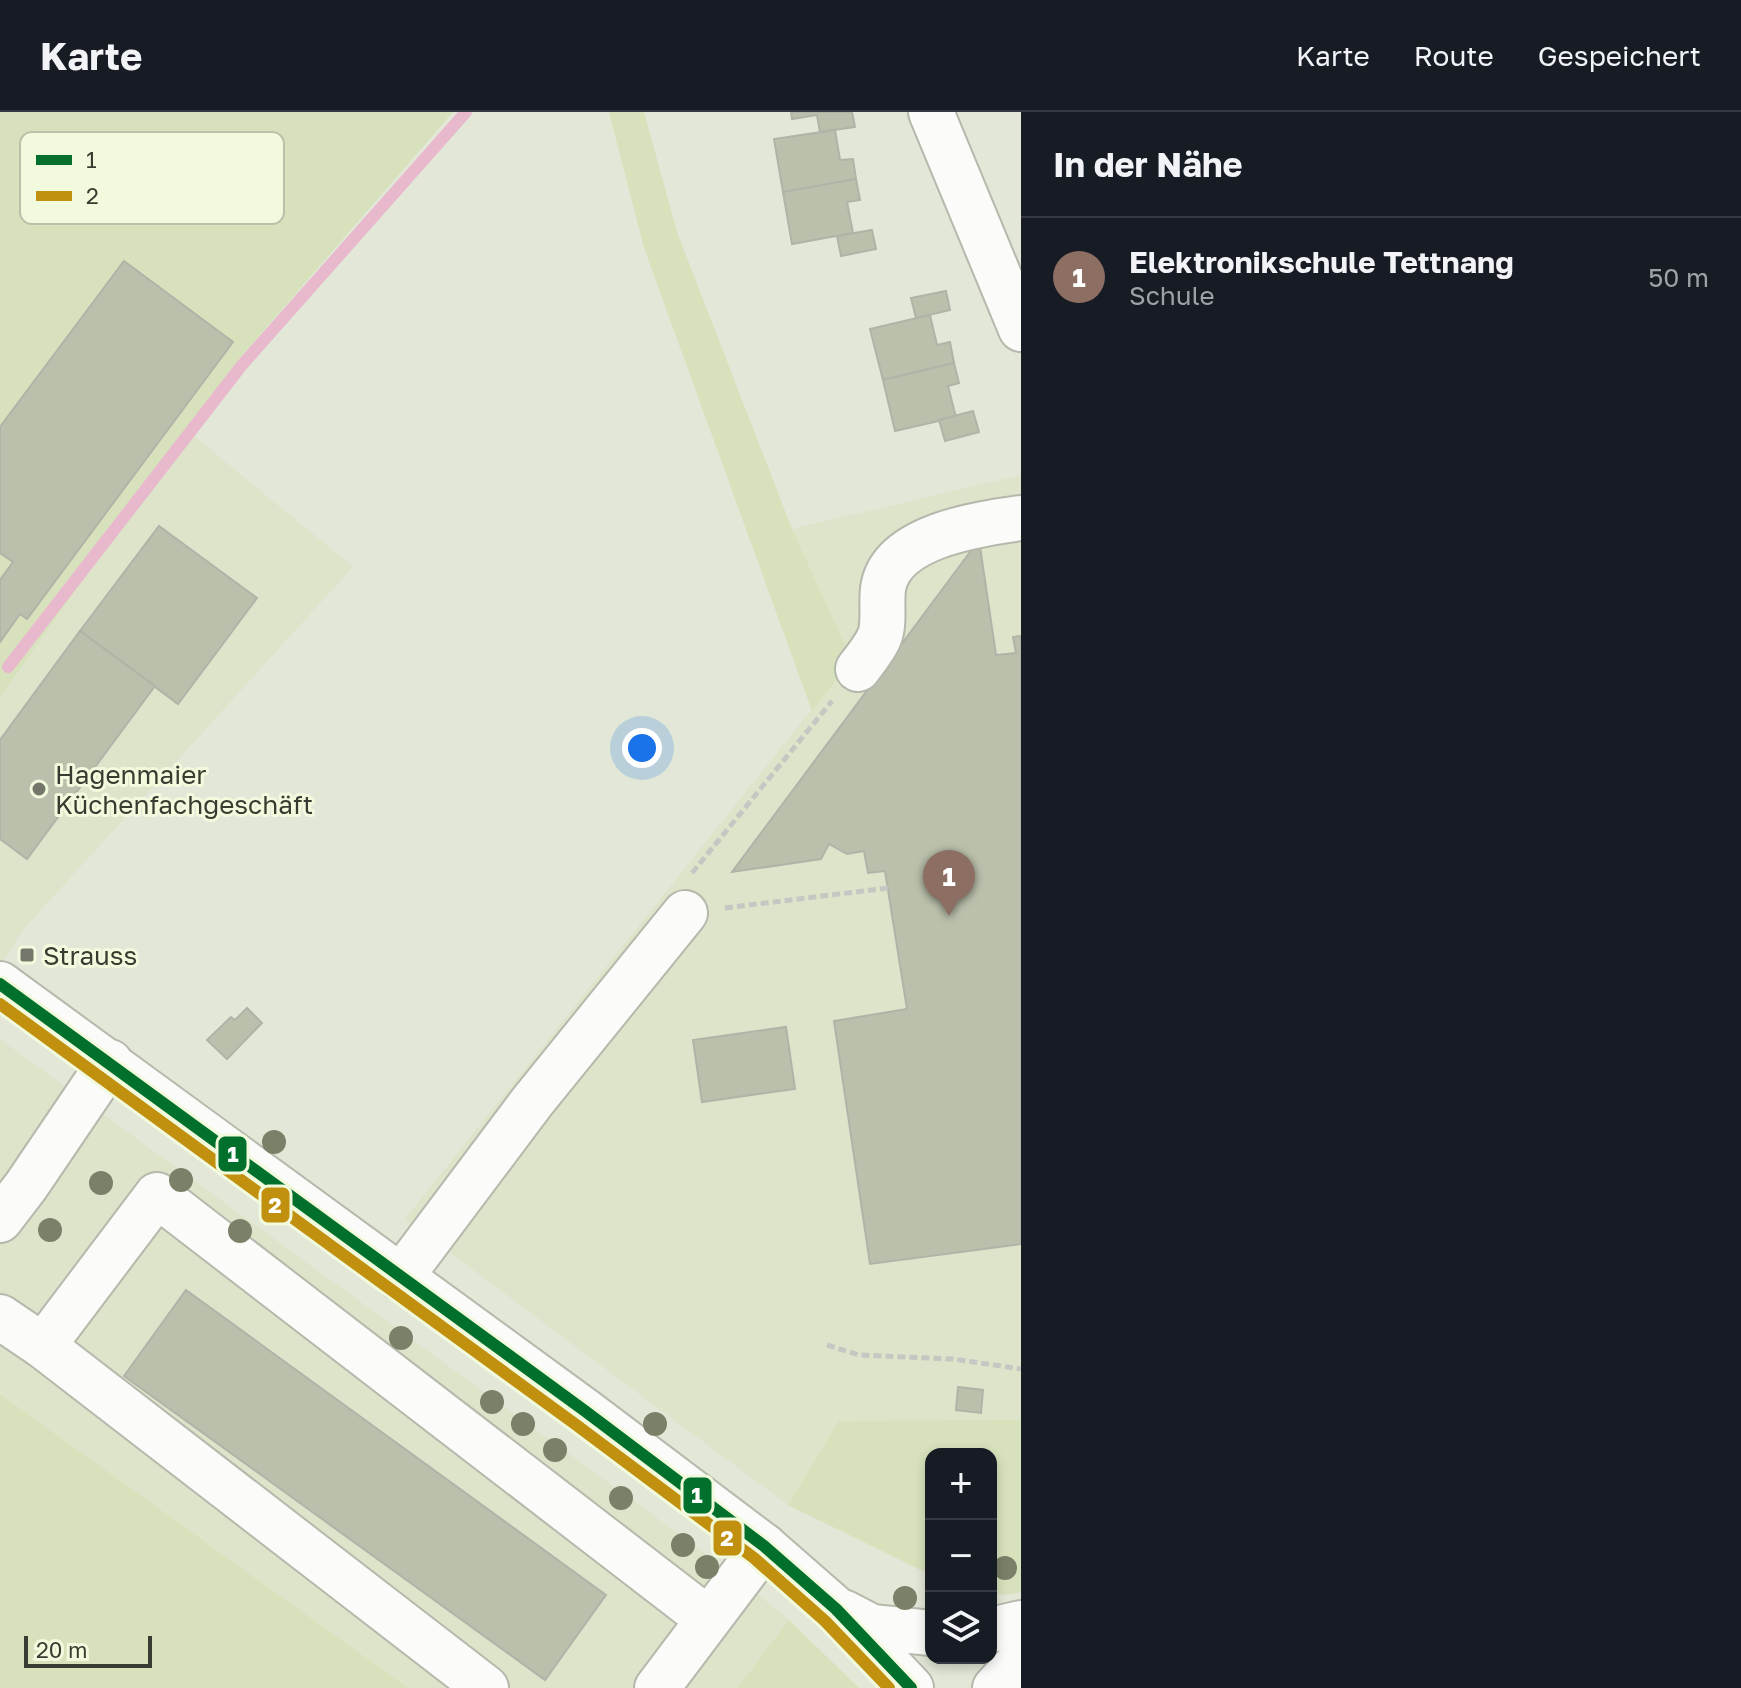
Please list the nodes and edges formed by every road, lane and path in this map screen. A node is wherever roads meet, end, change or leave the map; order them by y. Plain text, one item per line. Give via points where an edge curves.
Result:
1 (931, 112) edge
2 (1019, 318) edge
3 (1021, 518) edge
4 (858, 669) joint
5 (888, 888) dead end
6 (685, 913) junction
7 (0, 984) edge
8 (110, 1062) junction
9 (0, 1220) edge
10 (400, 1278) junction
11 (0, 1317) edge
12 (827, 1345) dead end
13 (43, 1346) junction
14 (1021, 1369) edge
15 (764, 1546) junction
16 (836, 1609) junction
17 (708, 1619) junction
18 (1021, 1623) edge
19 (997, 1629) edge
20 (925, 1632) edge
21 (1021, 1660) edge
22 (486, 1688) edge
23 (657, 1688) edge
24 (911, 1688) edge
25 (995, 1688) edge

1 - 2 street
3 - 4 street via 930,539 900,554 883,586 879,638
4 - 6 path via 692,872
5 - 6 path
6 - 10 street via 532,1102
7 - 8 street
8 - 9 street
8 - 10 street
10 - 15 street
11 - 13 street
12 - 14 path via 859,1355 953,1359
13 - 17 street via 157,1195
13 - 22 street
15 - 16 street
15 - 17 street
16 - 20 street via 872,1627
16 - 24 street
17 - 23 street
18 - 19 street
21 - 25 street

